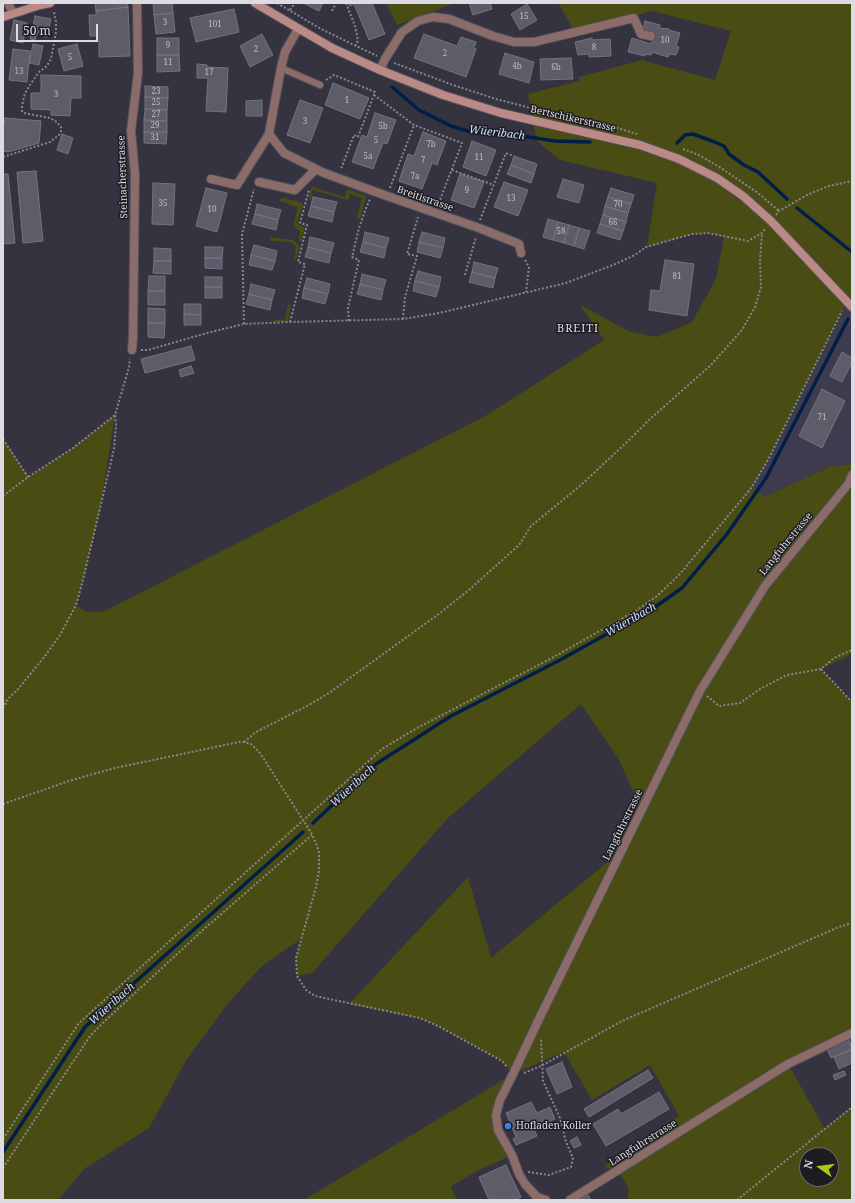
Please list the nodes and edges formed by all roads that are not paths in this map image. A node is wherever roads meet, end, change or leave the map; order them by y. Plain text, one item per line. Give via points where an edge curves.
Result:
1 (8, 3) edge
2 (137, 3) edge
3 (255, 3) edge
4 (51, 6) edge
5 (13, 13) junction
6 (3, 17) edge
7 (298, 29) junction
8 (651, 36) dead end
9 (281, 68) junction
10 (380, 70) junction
11 (320, 85) road end
12 (269, 134) junction
13 (316, 169) junction
14 (211, 179) dead end
15 (259, 182) road end
16 (521, 253) road end
17 (849, 305) edge
18 (132, 350) road end
19 (852, 475) edge
20 (852, 1033) edge
21 (546, 1200) edge
22 (570, 1200) edge

1 - 5 street
2 - 18 street, Steinacherstrasse via 138,73 131,131 135,174
3 - 7 street, Bertschikerstrasse
4 - 5 street via 40,5
5 - 6 street
7 - 9 street via 285,52
7 - 10 street, Bertschikerstrasse
8 - 10 street via 641,34 634,18 534,42 514,42 449,19 433,17 418,21 402,32
9 - 11 lane
9 - 12 street
10 - 17 street, Bertschikerstrasse via 501,113 640,145 680,159 717,178 743,196 771,221
12 - 13 street, Breitistrasse via 284,153
12 - 14 street via 238,185
13 - 15 street via 295,190
13 - 16 street, Breitistrasse via 519,244
19 - 21 street, Langfuhrstrasse via 849,483 765,586 700,691 500,1100 496,1115 498,1130 525,1184 537,1197
20 - 22 street, Langfuhrstrasse via 788,1064

